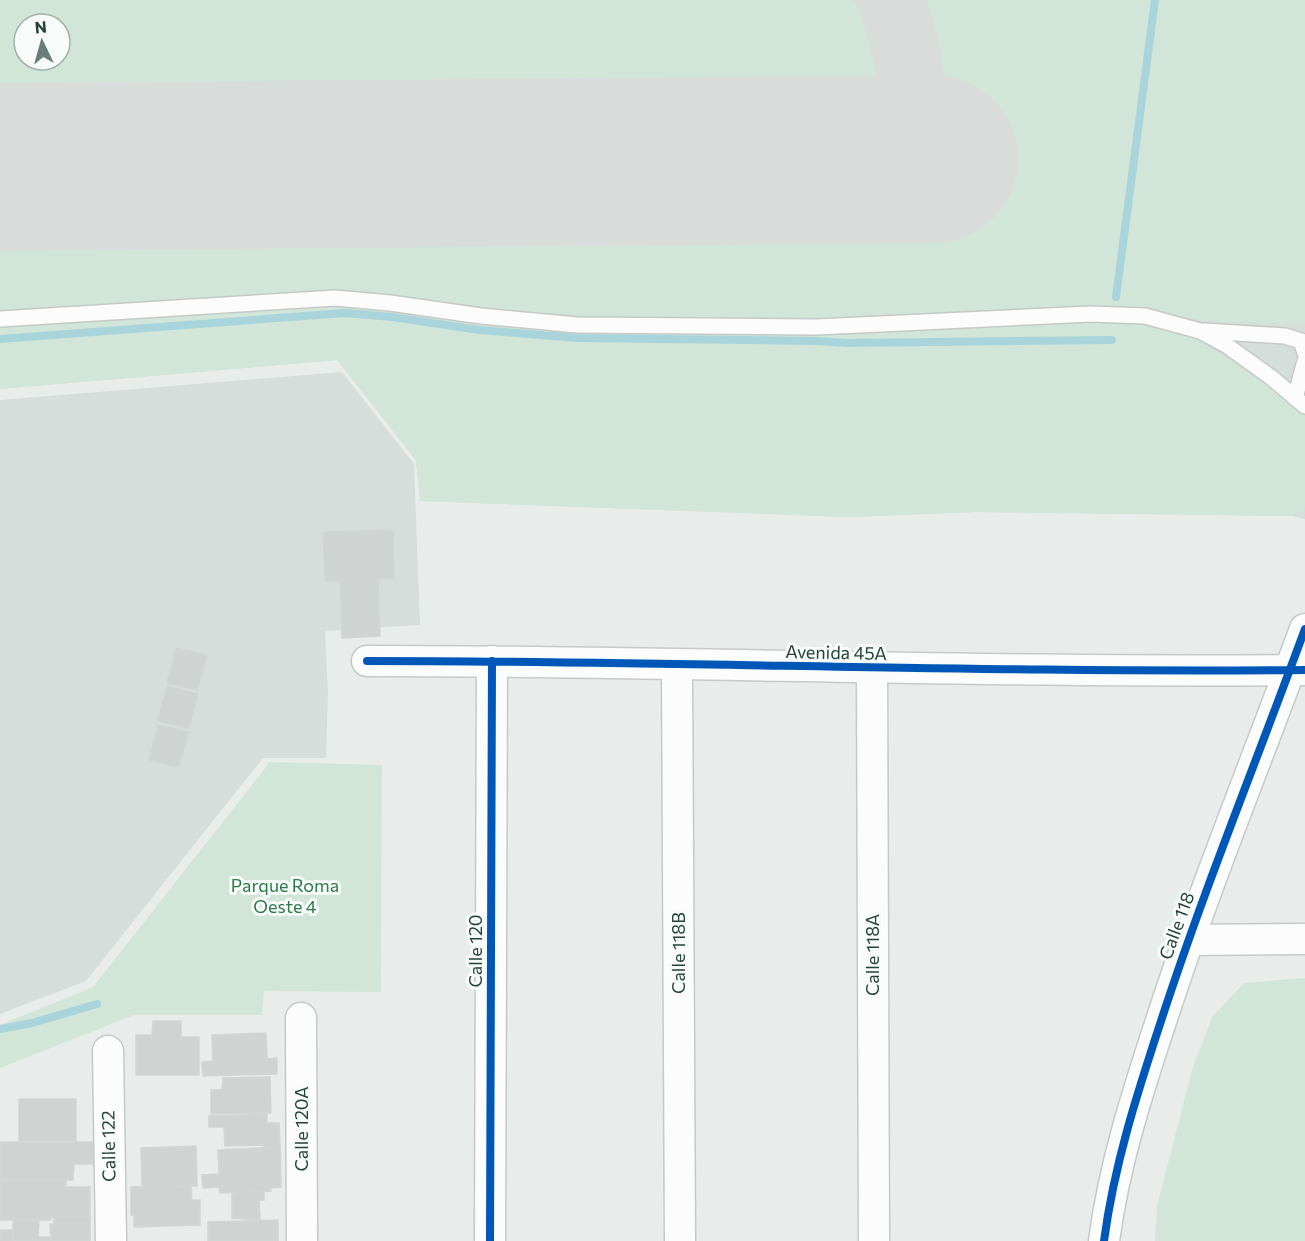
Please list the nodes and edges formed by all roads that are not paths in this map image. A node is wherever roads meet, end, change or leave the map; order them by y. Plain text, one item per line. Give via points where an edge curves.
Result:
1 (0, 319) edge
2 (1200, 331) junction
3 (1305, 353) edge
4 (1305, 361) edge
5 (1300, 402) edge
6 (1305, 629) edge
7 (367, 661) dead end
8 (492, 661) junction
9 (677, 664) junction
10 (872, 669) junction
11 (1297, 671) edge
12 (1305, 939) edge
13 (1187, 940) junction
14 (302, 1018) dead end
15 (108, 1051) dead end
16 (111, 1241) edge
17 (302, 1241) edge
18 (490, 1241) edge
19 (680, 1241) edge
20 (874, 1241) edge
21 (1104, 1241) edge

1 - 2 lane via 334,298 578,325 817,327 1090,314 1145,316
2 - 3 lane via 1285,336 1301,341
2 - 5 lane via 1226,345
4 - 5 lane
6 - 11 street, Calle 118
7 - 8 street, Avenida 45A
8 - 9 street, Avenida 45A
8 - 18 street, Calle 120
9 - 10 street, Avenida 45A
9 - 19 street, Calle 118B
10 - 11 street, Avenida 45A
10 - 20 street, Calle 118A
11 - 13 street, Calle 118
12 - 13 street
13 - 21 street, Calle 118 via 1130,1118
14 - 17 street, Calle 120A
15 - 16 street, Calle 122

